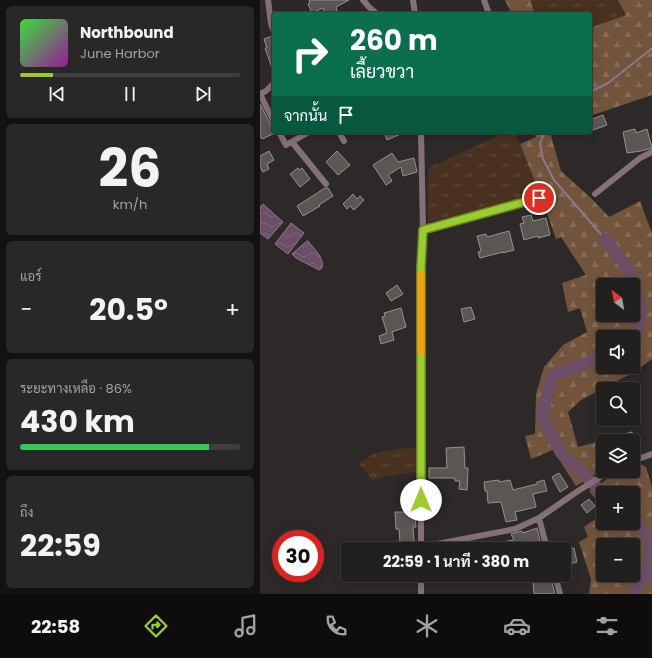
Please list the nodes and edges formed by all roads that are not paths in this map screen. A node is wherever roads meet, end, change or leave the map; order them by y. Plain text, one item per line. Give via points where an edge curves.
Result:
1 (268, 0) edge
2 (363, 0) edge
3 (413, 0) edge
4 (484, 0) edge
5 (375, 12) edge
6 (415, 12) edge
7 (488, 12) edge
8 (272, 24) edge
9 (272, 85) edge
10 (260, 94) edge
11 (260, 94) edge
12 (272, 118) edge
13 (280, 134) edge
14 (306, 134) edge
15 (340, 134) edge
16 (422, 134) edge
17 (344, 141) dead end
18 (292, 142) junction
19 (652, 152) edge
20 (326, 184) dead end
21 (595, 194) dead end
22 (539, 198) dead end
23 (423, 230) junction
24 (652, 454) edge
25 (640, 458) edge
26 (599, 478) edge
27 (539, 518) junction
28 (421, 542) edge
29 (451, 542) edge
30 (545, 542) edge
31 (421, 582) edge
32 (557, 582) edge
33 (421, 594) edge
34 (560, 594) edge

1 - 8 street
2 - 5 street
3 - 6 street
4 - 7 street
9 - 10 street
11 - 12 street
13 - 18 street via 286,145
14 - 18 street
15 - 17 street
16 - 23 street
18 - 20 street
19 - 21 street via 640,158
22 - 23 street
23 - 28 street
24 - 25 street
26 - 27 street
27 - 29 street via 515,529
27 - 30 street
31 - 33 street
32 - 34 street

